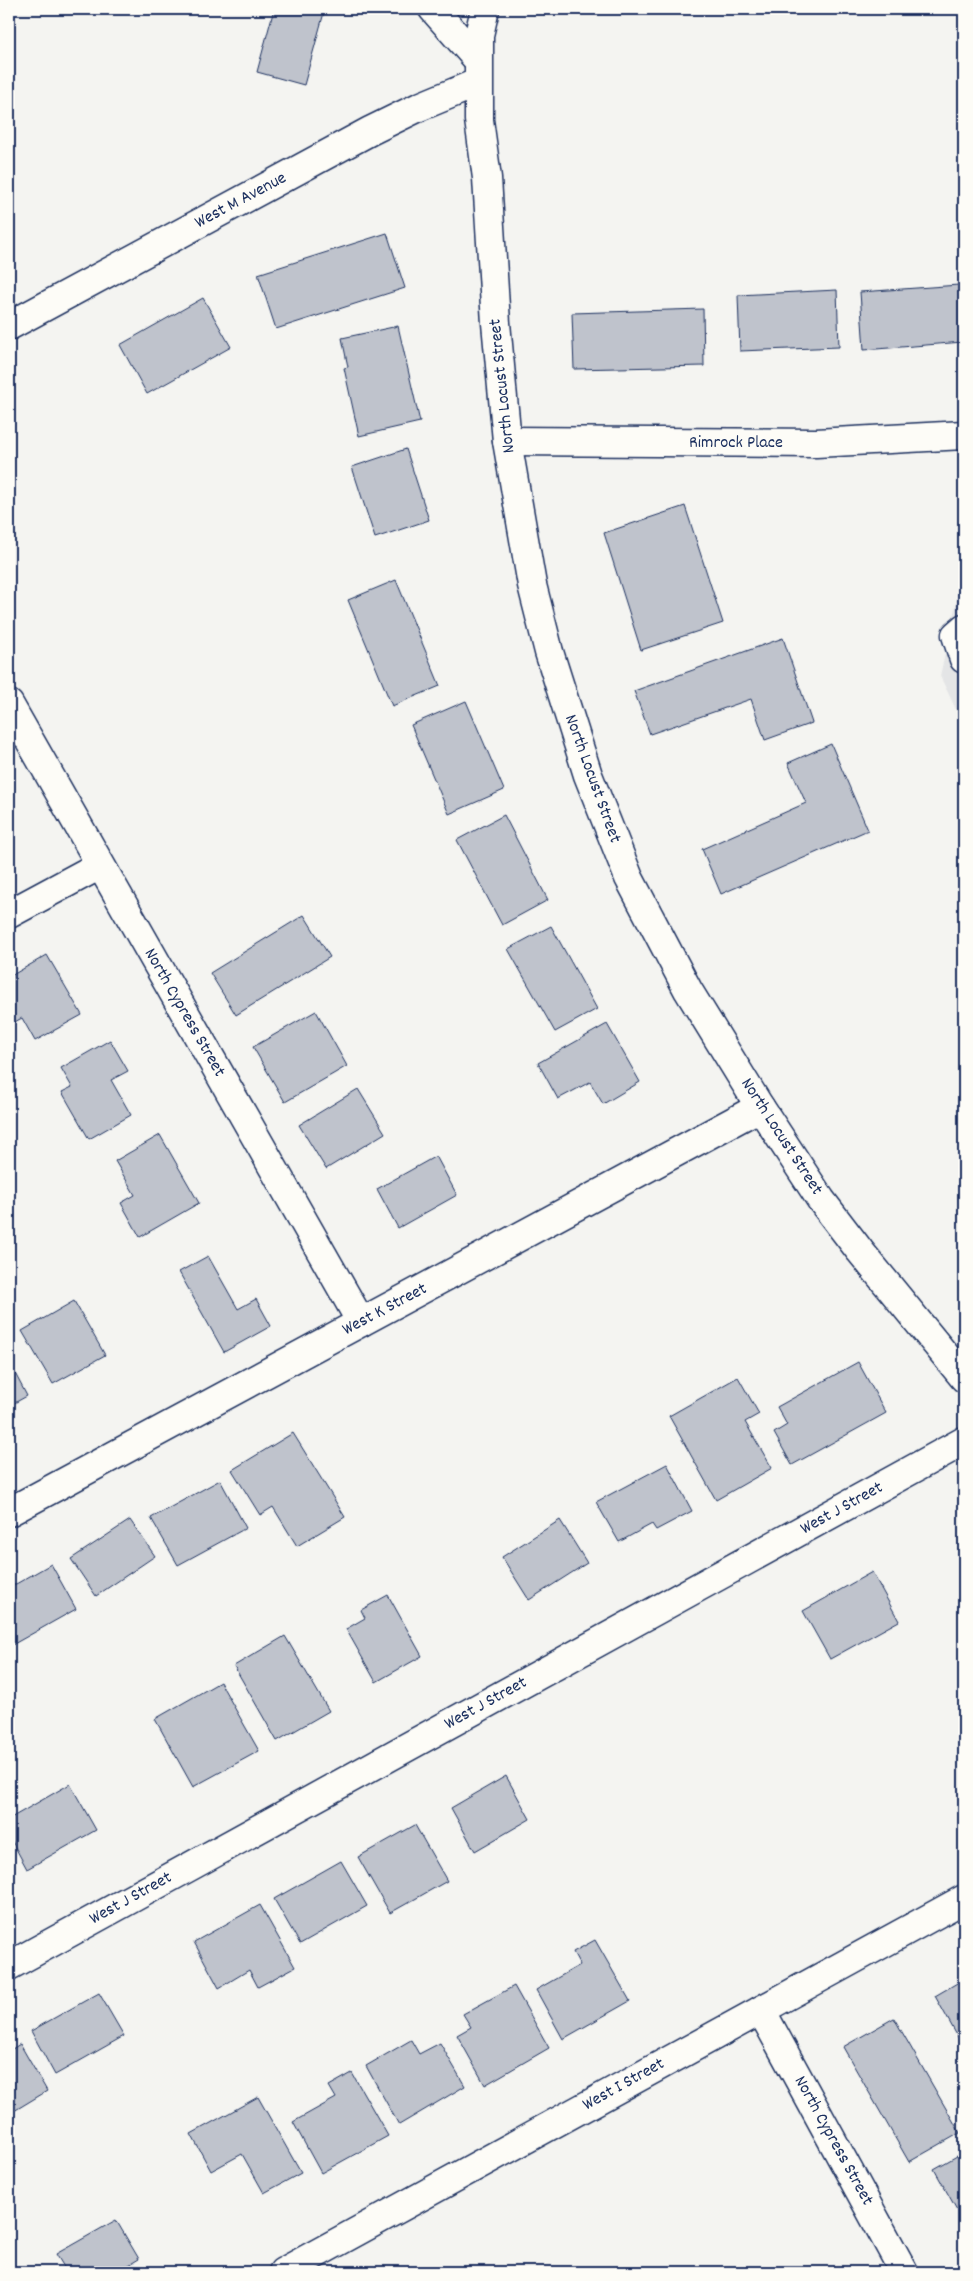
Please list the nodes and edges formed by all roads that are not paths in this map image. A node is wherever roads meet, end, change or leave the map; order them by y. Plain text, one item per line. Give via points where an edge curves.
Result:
1 (433, 9) edge
2 (485, 9) edge
3 (477, 71) junction
4 (9, 326) edge
5 (964, 435) edge
6 (508, 441) junction
7 (964, 628) edge
8 (964, 659) edge
9 (9, 704) edge
10 (100, 865) junction
11 (9, 914) edge
12 (760, 1107) junction
13 (361, 1322) junction
14 (964, 1378) edge
15 (964, 1442) edge
16 (9, 1512) edge
17 (964, 1899) edge
18 (9, 1966) edge
19 (761, 2010) junction
20 (283, 2272) edge
21 (904, 2272) edge

1 - 3 street
2 - 3 street via 479,35
3 - 4 street, West M Avenue via 419,107
3 - 6 street, North Locust Street
5 - 6 street, Rimrock Place via 816,443
6 - 12 street, North Locust Street via 534,594 588,775 629,878 688,990
7 - 8 street via 956,635
9 - 10 street, North Cypress Street
10 - 11 street
10 - 13 street, North Cypress Street
12 - 13 street, West K Street
12 - 14 street, North Locust Street via 821,1200
13 - 16 street, West K Street
15 - 18 street, West J Street
17 - 19 street, West I Street
19 - 20 street, West I Street
19 - 21 street, North Cypress Street

